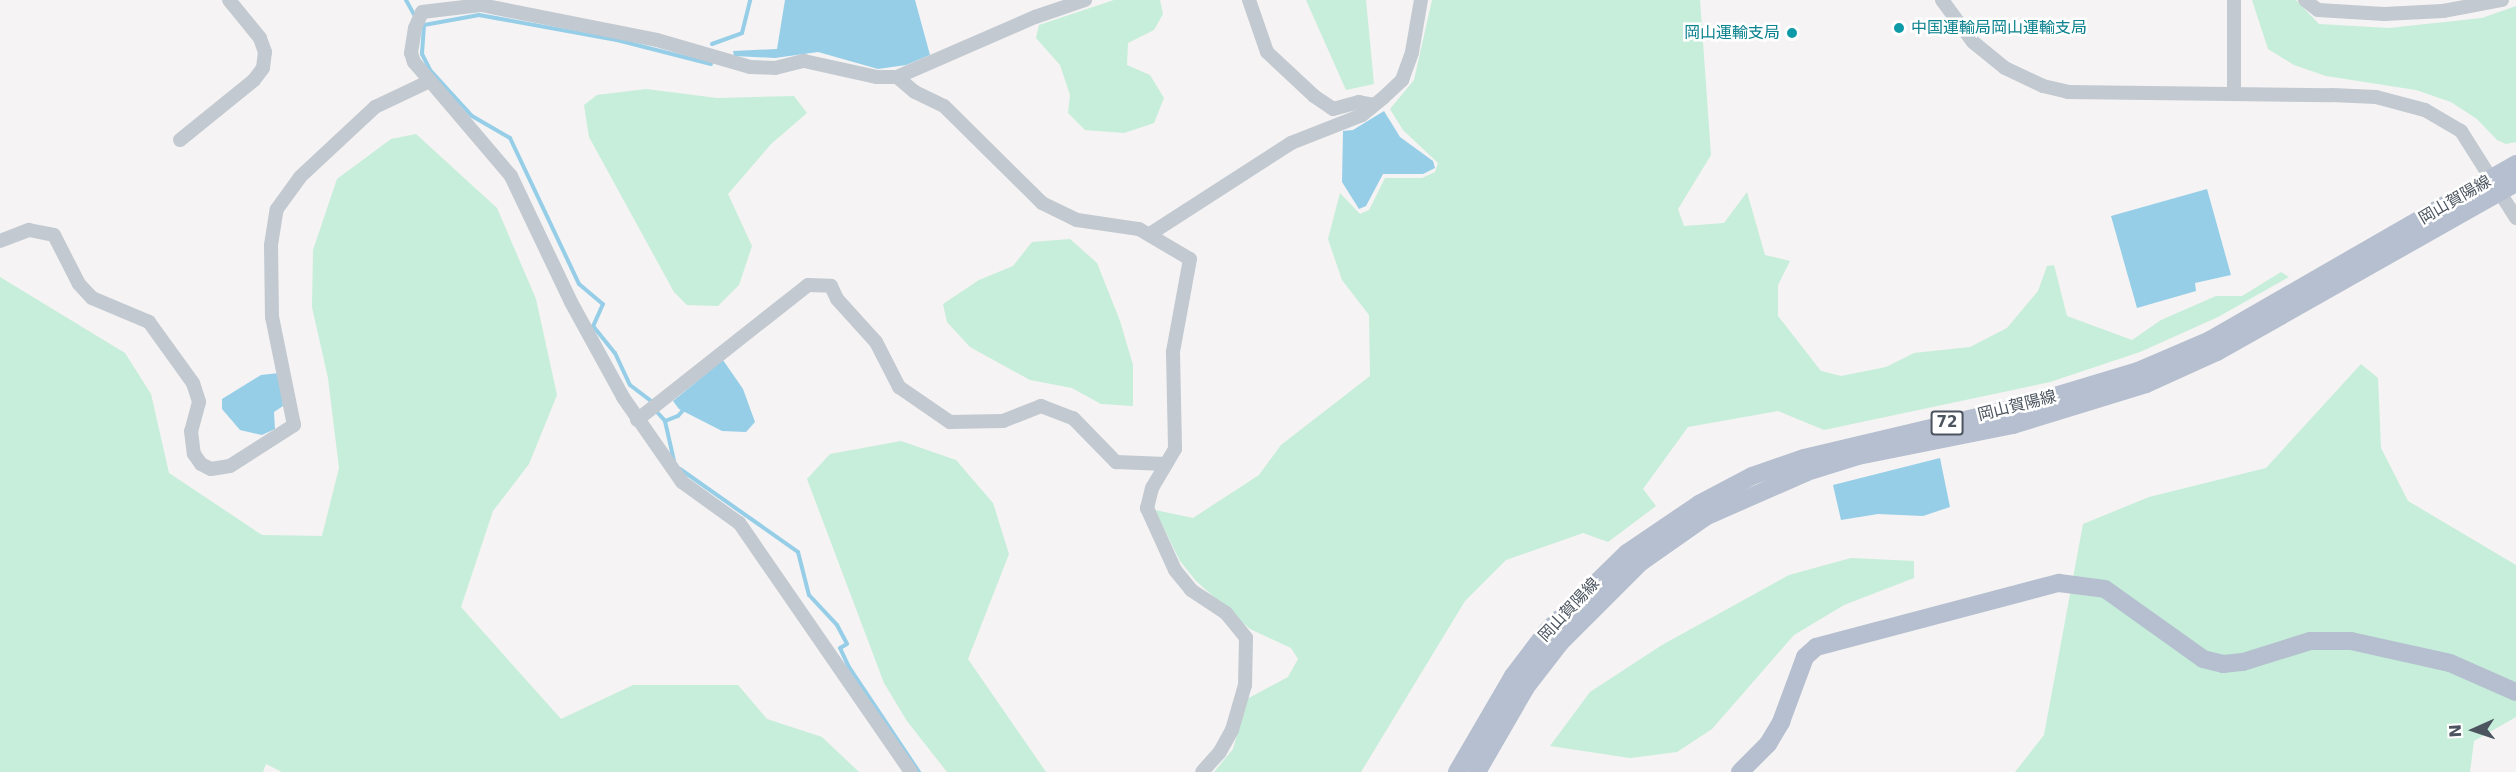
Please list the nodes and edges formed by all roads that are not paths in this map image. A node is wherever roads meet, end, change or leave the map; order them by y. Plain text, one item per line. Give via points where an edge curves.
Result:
1 (229, 0) edge
2 (1085, 0) edge
3 (1250, 0) edge
4 (1421, 0) edge
5 (1942, 0) edge
6 (2234, 0) edge
7 (2305, 0) edge
8 (2502, 0) edge
9 (419, 13) edge
10 (897, 77) junction
11 (428, 82) junction
12 (2235, 94) junction
13 (1374, 105) junction
14 (180, 140) dead end
15 (2516, 164) edge
16 (2503, 185) edge
17 (2516, 218) edge
18 (1150, 234) junction
19 (0, 241) edge
20 (637, 420) junction
21 (1166, 464) junction
22 (2516, 692) edge
23 (911, 772) edge
24 (1202, 772) edge
25 (1457, 772) edge
26 (1477, 772) edge
27 (1740, 772) edge

1 - 14 street via 260,38 265,52 263,68 254,80
2 - 10 street via 1035,17
3 - 13 street via 1267,52 1314,96 1334,109 1359,102
4 - 13 street via 1412,52 1402,80
5 - 12 street via 1986,55 2043,86 2092,94
6 - 12 street
7 - 8 street via 2318,10 2384,14 2443,11
9 - 10 street via 463,6 498,8 657,40 750,67 775,68 804,61 877,77
9 - 11 street via 411,53
10 - 18 street via 915,92 944,106 1042,203 1077,220
11 - 19 street via 375,107 300,177 277,209 271,245 272,316 294,425 230,465 211,469 194,454 191,431 199,402 193,383 149,322 92,298 79,284 54,235 29,230
11 - 20 street via 511,176 603,366
12 - 16 street via 2376,97 2425,110 2461,131
13 - 18 street via 1362,115 1291,143
15 - 16 main road, 岡山賀陽線 / 72
16 - 17 street
16 - 25 main road, 岡山賀陽線 / 72 via 2210,340 2138,371 2012,409 1858,442 1804,458 1752,476 1699,504 1627,553 1547,631 1513,676
16 - 26 main road, 岡山賀陽線 / 72 via 2217,352 2145,384 2013,425 1858,456 1807,472 1707,516 1641,562 1560,643 1526,687
18 - 21 street via 1190,260 1173,352 1174,449
20 - 21 street via 808,285 831,286 837,299 876,342 899,387 950,422 1004,421 1041,406 1073,418 1116,462
20 - 23 street via 682,482 739,523
21 - 24 street via 1152,488 1147,508 1175,570 1191,590 1226,613 1246,638 1245,685 1232,730 1220,753
22 - 27 main road via 2450,663 2351,641 2310,641 2243,662 2223,664 2203,659 2105,590 2059,583 1816,647 1805,657 1781,722 1768,744

